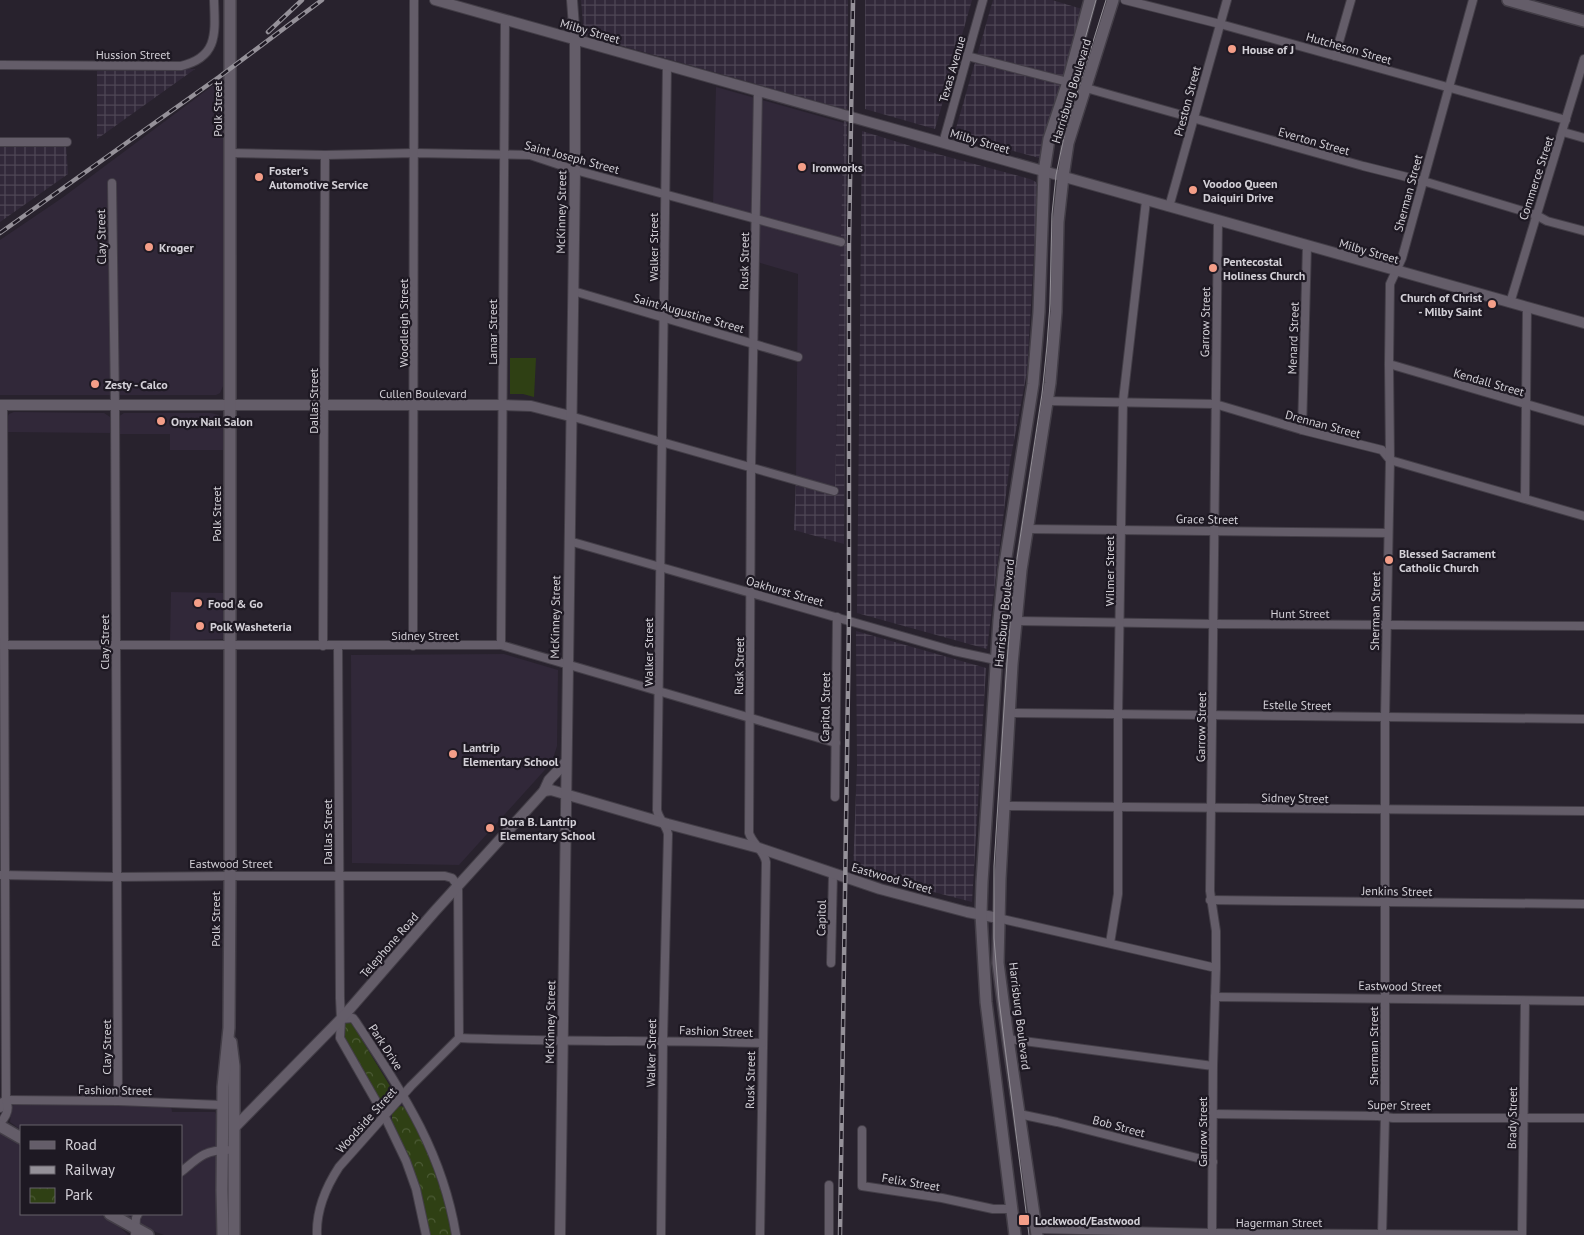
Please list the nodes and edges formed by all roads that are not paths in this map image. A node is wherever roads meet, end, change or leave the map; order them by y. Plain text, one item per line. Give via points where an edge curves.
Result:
1 (214, 0) edge
2 (230, 0) edge
3 (414, 0) edge
4 (434, 0) edge
5 (572, 0) edge
6 (983, 0) edge
7 (1090, 0) edge
8 (1113, 0) edge
9 (1125, 0) edge
10 (1227, 0) edge
11 (1351, 0) edge
12 (1473, 0) edge
13 (1508, 0) edge
14 (505, 20) junction
15 (1584, 21) edge
16 (1220, 24) junction
17 (575, 40) junction
18 (967, 56) junction
19 (1334, 56) junction
20 (1584, 59) edge
21 (0, 65) edge
22 (667, 65) junction
23 (1068, 82) junction
24 (1086, 88) junction
25 (1449, 88) junction
26 (758, 91) junction
27 (1194, 119) junction
28 (1566, 120) junction
29 (1563, 132) junction
30 (1584, 138) edge
31 (0, 142) edge
32 (67, 142) dead end
33 (943, 144) junction
34 (230, 153) junction
35 (414, 153) junction
36 (325, 155) junction
37 (504, 155) junction
38 (575, 170) junction
39 (1044, 172) junction
40 (1063, 177) junction
41 (1423, 180) junction
42 (112, 182) dead end
43 (664, 194) junction
44 (1146, 201) junction
45 (1170, 207) junction
46 (1536, 215) junction
47 (756, 218) junction
48 (1218, 221) junction
49 (1584, 232) edge
50 (841, 242) dead end
51 (1307, 246) junction
52 (1396, 271) junction
53 (572, 291) junction
54 (1518, 306) junction
55 (663, 318) junction
56 (1584, 323) edge
57 (753, 344) junction
58 (798, 357) dead end
59 (1389, 364) junction
60 (1047, 401) junction
61 (1123, 402) junction
62 (324, 404) junction
63 (1215, 404) junction
64 (1526, 404) junction
65 (1, 405) edge
66 (115, 405) junction
67 (230, 405) junction
68 (414, 405) junction
69 (502, 405) junction
70 (570, 416) junction
71 (1584, 421) edge
72 (1302, 430) junction
73 (661, 443) junction
74 (1390, 460) junction
75 (751, 468) junction
76 (834, 491) dead end
77 (1524, 498) junction
78 (1584, 516) edge
79 (1027, 529) junction
80 (1121, 530) junction
81 (1214, 531) junction
82 (1388, 533) junction
83 (569, 541) junction
84 (660, 568) junction
85 (751, 593) junction
86 (837, 617) junction
87 (1016, 621) junction
88 (1120, 623) junction
89 (1213, 624) junction
90 (1386, 624) junction
91 (1584, 626) edge
92 (2, 645) edge
93 (115, 645) junction
94 (501, 645) junction
95 (230, 646) junction
96 (323, 646) junction
97 (338, 646) junction
98 (413, 646) junction
99 (996, 660) junction
100 (567, 666) junction
101 (659, 692) junction
102 (1010, 713) junction
103 (1118, 715) junction
104 (1212, 716) junction
105 (1385, 718) junction
106 (750, 719) junction
107 (1584, 719) edge
108 (836, 743) junction
109 (566, 762) junction
110 (544, 791) junction
111 (566, 794) junction
112 (835, 797) dead end
113 (1005, 806) junction
114 (1118, 807) junction
115 (1210, 808) junction
116 (1384, 810) junction
117 (1584, 811) edge
118 (662, 822) junction
119 (759, 848) junction
120 (833, 873) junction
121 (2, 875) edge
122 (230, 876) junction
123 (339, 876) junction
124 (116, 877) junction
125 (458, 886) junction
126 (1210, 900) junction
127 (1384, 902) junction
128 (1584, 904) edge
129 (981, 914) junction
130 (998, 918) junction
131 (1110, 942) junction
132 (831, 963) dead end
133 (1216, 968) junction
134 (1215, 997) junction
135 (1384, 998) junction
136 (1525, 1001) junction
137 (1584, 1001) edge
138 (341, 1019) junction
139 (459, 1038) junction
140 (562, 1040) junction
141 (663, 1040) junction
142 (1008, 1040) junction
143 (762, 1043) junction
144 (1213, 1066) junction
145 (403, 1095) junction
146 (6, 1100) junction
147 (118, 1101) junction
148 (258, 1103) junction
149 (228, 1106) junction
150 (0, 1108) edge
151 (1019, 1114) junction
152 (1213, 1114) junction
153 (384, 1115) junction
154 (1385, 1117) junction
155 (1523, 1117) junction
156 (1584, 1118) edge
157 (0, 1125) edge
158 (234, 1128) junction
159 (862, 1130) dead end
160 (20, 1137) edge
161 (228, 1150) junction
162 (1213, 1162) junction
163 (182, 1171) edge
164 (829, 1186) dead end
165 (1012, 1209) junction
166 (111, 1215) edge
167 (138, 1215) edge
168 (135, 1232) edge
169 (1036, 1232) edge
170 (1212, 1233) junction
171 (1382, 1234) edge
172 (148, 1235) edge
173 (223, 1235) edge
174 (234, 1235) edge
175 (318, 1235) edge
176 (426, 1235) edge
177 (456, 1235) edge
178 (560, 1235) edge
179 (661, 1235) edge
180 (760, 1235) edge
181 (828, 1235) edge
182 (1015, 1235) edge
183 (1522, 1235) edge

1 - 21 street, Hussion Street via 212,44 203,57 192,63 181,66
2 - 34 main road, Polk Street
3 - 35 street, Woodleigh Street
4 - 14 street, Milby Street
5 - 17 street, McKinney Street
6 - 18 street, Texas Avenue
7 - 23 main road, Harrisburg Boulevard
8 - 24 main road, Harrisburg Boulevard
9 - 16 street, Hutcheson Street
10 - 16 street, Preston Street
11 - 19 street
12 - 25 street, Sherman Street
13 - 15 main road
14 - 17 street, Milby Street
14 - 37 street, Lamar Street
16 - 19 street, Hutcheson Street
16 - 27 street, Preston Street
17 - 22 street, Milby Street
17 - 38 street, McKinney Street
18 - 23 street
18 - 33 street, Texas Avenue
19 - 25 street, Hutcheson Street
20 - 28 street, Commerce Street
22 - 26 street, Milby Street
22 - 43 street, Walker Street
23 - 39 main road, Harrisburg Boulevard via 1050,139
24 - 27 street, Everton Street
24 - 40 main road, Harrisburg Boulevard via 1068,142
25 - 28 street, Hutcheson Street
25 - 41 street, Sherman Street
26 - 33 street, Milby Street
26 - 47 street, Rusk Street
27 - 41 street, Everton Street
27 - 45 street, Preston Street
28 - 29 street, Commerce Street
29 - 30 street
29 - 46 street, Commerce Street
31 - 32 street
33 - 39 street, Milby Street
34 - 36 street, Saint Joseph Street
34 - 67 main road, Polk Street
35 - 36 street, Saint Joseph Street
35 - 37 street, Saint Joseph Street
35 - 68 street, Woodleigh Street
36 - 62 street, Dallas Street
37 - 38 street, Saint Joseph Street via 530,155
37 - 69 street, Lamar Street
38 - 43 street, Saint Joseph Street
38 - 53 street, McKinney Street
39 - 40 street, Milby Street
39 - 99 main road, Harrisburg Boulevard via 1033,384 1004,570
40 - 44 street, Milby Street
40 - 60 main road, Harrisburg Boulevard via 1058,222 1056,312
41 - 46 street, Everton Street
41 - 52 street, Sherman Street
42 - 66 street, Clay Street
43 - 47 street, Saint Joseph Street
43 - 55 street, Walker Street
44 - 45 street, Milby Street
44 - 61 street, Wilmer Street
45 - 48 street, Milby Street
46 - 49 street, Everton Street
46 - 54 street, Commerce Street
47 - 50 street, Saint Joseph Street
47 - 57 street, Rusk Street
48 - 51 street, Milby Street
48 - 63 street, Garrow Street
51 - 52 street, Milby Street
51 - 72 street, Menard Street
52 - 54 street, Milby Street
52 - 59 street, Sherman Street via 1390,284
53 - 55 street, Saint Augustine Street
53 - 70 street, McKinney Street
54 - 56 street, Milby Street
54 - 64 street, Commerce Street
55 - 57 street, Saint Augustine Street
55 - 73 street, Walker Street
57 - 58 street, Saint Augustine Street
57 - 75 street, Rusk Street
59 - 64 street, Kendall Street
59 - 74 street, Sherman Street
60 - 61 street, Drennan Street
60 - 79 main road, Harrisburg Boulevard
61 - 63 street, Drennan Street
61 - 80 street, Wilmer Street
62 - 67 street, Cullen Boulevard
62 - 68 street, Cullen Boulevard
62 - 96 street, Dallas Street
63 - 72 street, Drennan Street
63 - 81 street, Garrow Street
64 - 71 street, Kendall Street
64 - 77 street, Commerce Street
65 - 66 street, Cullen Boulevard
65 - 92 street
66 - 67 street, Cullen Boulevard
66 - 93 street, Clay Street
67 - 95 main road, Polk Street
68 - 69 street, Cullen Boulevard
68 - 98 street, Woodleigh Street
69 - 70 street, Cullen Boulevard via 531,406
69 - 94 street, Lamar Street
70 - 73 street, Cullen Boulevard
70 - 83 street, McKinney Street
72 - 74 street, Drennan Street via 1382,450
73 - 75 street, Cullen Boulevard
73 - 84 street, Walker Street
74 - 77 street, Drennan Street
74 - 82 street, Sherman Street
75 - 76 street, Cullen Boulevard
75 - 85 street, Rusk Street
77 - 78 street, Drennan Street
79 - 80 street, Grace Street
79 - 87 main road, Harrisburg Boulevard
80 - 81 street, Grace Street
80 - 88 street, Wilmer Street
81 - 82 street, Grace Street
81 - 89 street, Garrow Street
82 - 90 street, Sherman Street
83 - 84 street, Oakhurst Street
83 - 100 street, McKinney Street
84 - 85 street, Oakhurst Street
84 - 101 street, Walker Street
85 - 86 street, Oakhurst Street
85 - 106 street, Rusk Street
86 - 99 street, Oakhurst Street
86 - 108 street, Capitol Street
87 - 88 street, Hunt Street
87 - 102 main road, Harrisburg Boulevard
88 - 89 street, Hunt Street
88 - 103 street, Wilmer Street
89 - 90 street, Hunt Street
89 - 104 street, Garrow Street
90 - 91 street, Hunt Street
90 - 105 street, Sherman Street
92 - 93 street, Sidney Street
92 - 121 street
93 - 95 street, Sidney Street
93 - 124 street, Clay Street
94 - 98 street, Sidney Street
94 - 100 street, Sidney Street
95 - 96 street, Sidney Street
95 - 122 main road, Polk Street
96 - 97 street, Sidney Street
97 - 98 street, Sidney Street
97 - 123 street, Dallas Street
99 - 129 main road, Harrisburg Boulevard
100 - 101 street, Sidney Street
100 - 109 street, McKinney Street
101 - 106 street, Sidney Street
101 - 118 street, Walker Street via 657,810
102 - 103 street, Estelle Street
102 - 113 main road, Harrisburg Boulevard
103 - 104 street, Estelle Street
103 - 114 street, Wilmer Street
104 - 105 street, Estelle Street
104 - 115 street, Garrow Street
105 - 107 street, Estelle Street
105 - 116 street, Sherman Street
106 - 108 street, Sidney Street
106 - 119 street, Rusk Street via 749,834
108 - 112 street, Capitol Street
109 - 110 street, Telephone Road via 549,780
109 - 111 street, McKinney Street
110 - 111 street
110 - 125 street, Telephone Road
111 - 118 street, Eastwood Street
111 - 140 street, McKinney Street
113 - 114 street, Sidney Street
113 - 130 main road, Harrisburg Boulevard
114 - 115 street, Sidney Street
114 - 131 street, Wilmer Street via 1118,894
115 - 116 street, Sidney Street
115 - 126 street, Garrow Street
116 - 117 street, Sidney Street
116 - 127 street, Sherman Street
118 - 119 street, Eastwood Street
118 - 141 street, Walker Street via 668,834
119 - 120 street, Eastwood Street
119 - 143 street, Rusk Street via 766,862
120 - 129 street, Eastwood Street via 880,889
120 - 132 street, Capitol
121 - 124 street, Eastwood Street
121 - 146 street
122 - 123 street, Eastwood Street
122 - 124 street, Eastwood Street
122 - 149 main road, Polk Street via 228,1028 234,1066
123 - 125 street, Eastwood Street via 445,876 452,878
123 - 138 street, Dallas Street
124 - 147 street, Clay Street
125 - 138 street, Telephone Road
125 - 139 street
126 - 127 street, Jenkins Street
126 - 133 street, Garrow Street via 1216,931
127 - 128 street, Jenkins Street
127 - 135 street, Sherman Street
129 - 130 street, Eastwood Street
129 - 165 main road, Harrisburg Boulevard via 986,1002
130 - 131 street, Eastwood Street
130 - 142 main road, Harrisburg Boulevard via 998,963
131 - 133 street, Eastwood Street
133 - 134 street, Garrow Street
134 - 135 street, Eastwood Street
134 - 144 street, Garrow Street
135 - 136 street, Eastwood Street
135 - 154 street, Sherman Street
136 - 137 street, Eastwood Street
136 - 155 street, Brady Street
138 - 145 street, Park Drive via 353,1018
138 - 148 street, Telephone Road
138 - 153 street via 340,1038
139 - 140 street, Fashion Street
139 - 145 street, Woodside Street
140 - 141 street, Fashion Street
140 - 178 street, McKinney Street
141 - 143 street, Fashion Street
141 - 179 street, Walker Street
142 - 144 street
142 - 151 main road, Harrisburg Boulevard
143 - 180 street, Rusk Street
144 - 152 street, Garrow Street
145 - 153 street, Woodside Street
145 - 177 street, Park Drive via 437,1163
146 - 147 street, Fashion Street
146 - 150 street
146 - 157 street via 6,1118
147 - 149 street, Fashion Street
148 - 149 street
148 - 158 street, Telephone Road
149 - 158 main road, Polk Street
149 - 161 main road, Polk Street
151 - 162 street, Bob Street
151 - 169 main road, Harrisburg Boulevard
152 - 154 street, Super Street
152 - 162 street, Garrow Street
153 - 175 street, Woodside Street via 349,1154 330,1182 317,1223
153 - 176 street via 414,1182
154 - 155 street, Super Street
154 - 171 street, Sherman Street
155 - 156 street, Super Street
155 - 183 street, Brady Street
157 - 160 main road
158 - 161 main road, Polk Street
159 - 165 street, Felix Street via 862,1186 993,1209
161 - 163 street via 202,1154
161 - 173 main road, Polk Street
161 - 174 main road, Polk Street
162 - 170 street, Garrow Street
164 - 181 street
165 - 182 main road, Harrisburg Boulevard
166 - 168 main road
167 - 168 street
168 - 172 main road
169 - 170 street, Hagerman Street
170 - 171 street, Hagerman Street
171 - 183 street, Hagerman Street

